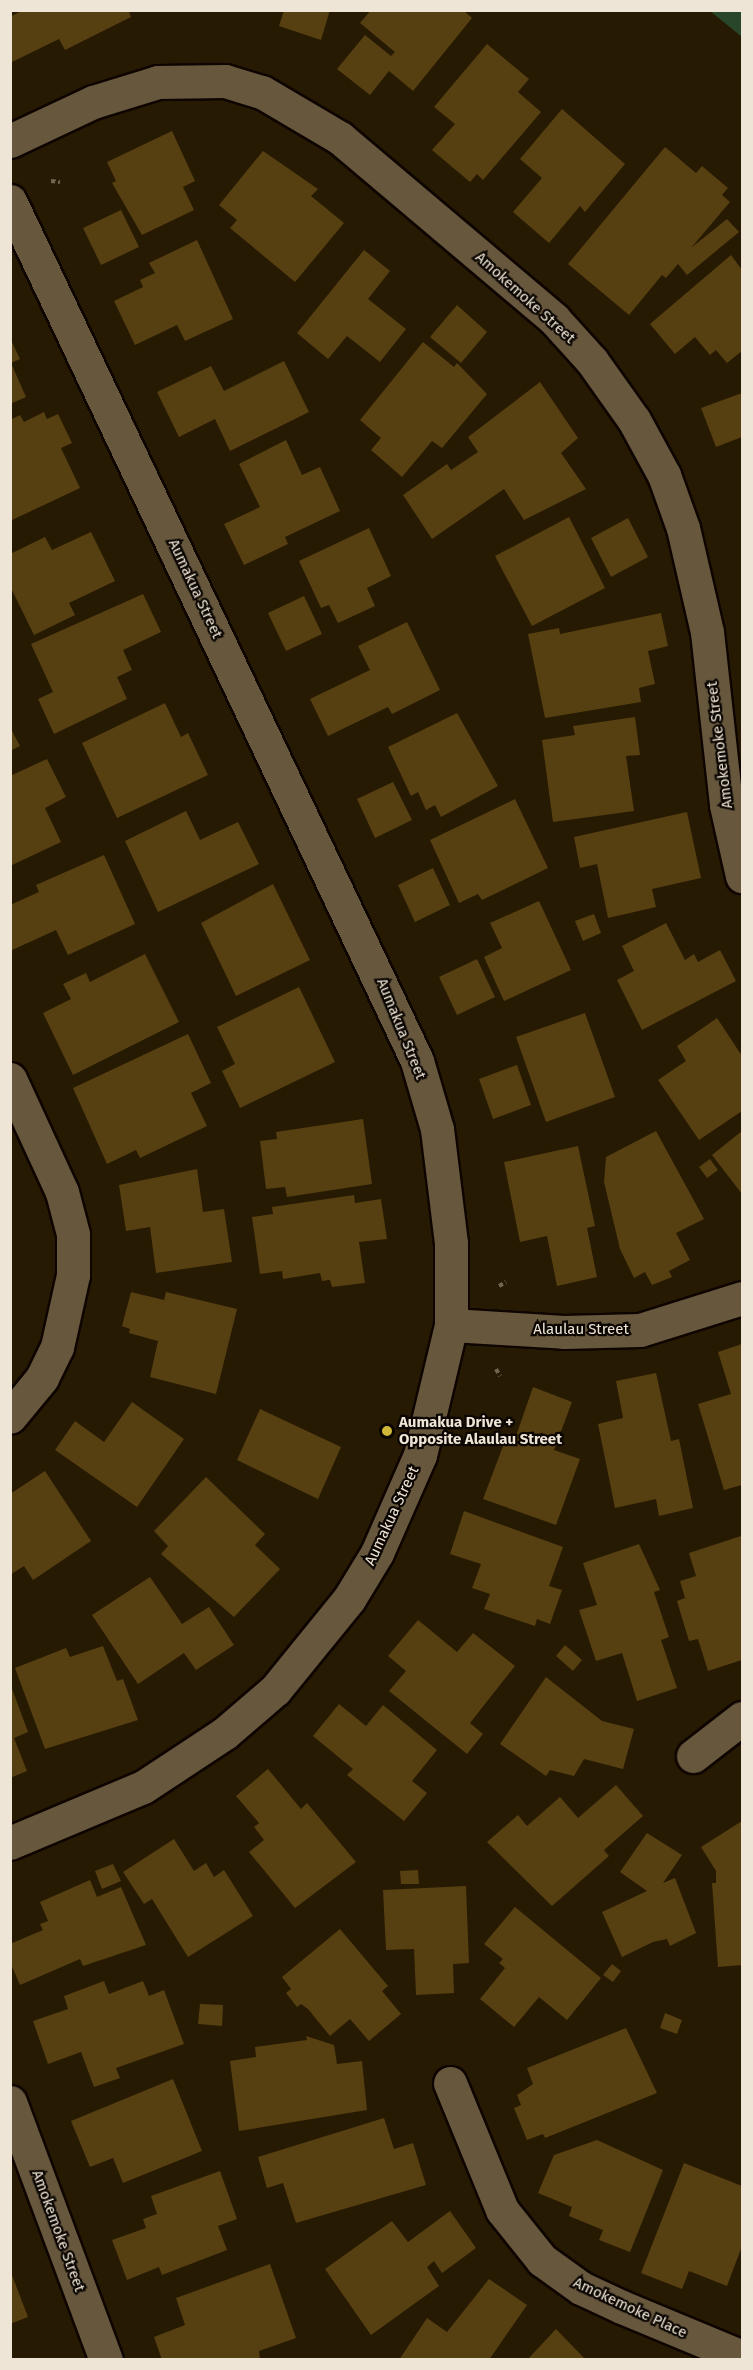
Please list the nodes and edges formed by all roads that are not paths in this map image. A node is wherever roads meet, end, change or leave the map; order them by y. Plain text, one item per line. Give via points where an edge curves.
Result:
1 (10, 141) edge
2 (10, 201) edge
3 (742, 876) edge
4 (10, 1079) edge
5 (742, 1298) edge
6 (450, 1325) junction
7 (10, 1417) edge
8 (742, 1718) edge
9 (693, 1756) dead end
10 (10, 1844) edge
11 (450, 2083) dead end
12 (10, 2102) edge
13 (742, 2357) edge
14 (103, 2358) edge

1 - 3 street, Amokemoke Street via 93,102 158,82 225,81 262,92 340,138 554,320 592,361 634,420 664,475 683,528 707,632 726,805
2 - 6 street, Aumakua Street via 417,1061 446,1183 452,1242
4 - 7 street via 62,1192 73,1234 73,1275 57,1347 42,1378
5 - 6 street, Alaulau Street via 678,1322 640,1330 564,1332
6 - 10 street, Aumakua Street via 420,1455 398,1510 349,1599 310,1651 275,1690 184,1761 88,1814
8 - 9 street
11 - 13 street, Amokemoke Place via 502,2210 542,2260 581,2288
12 - 14 street, Amokemoke Street

